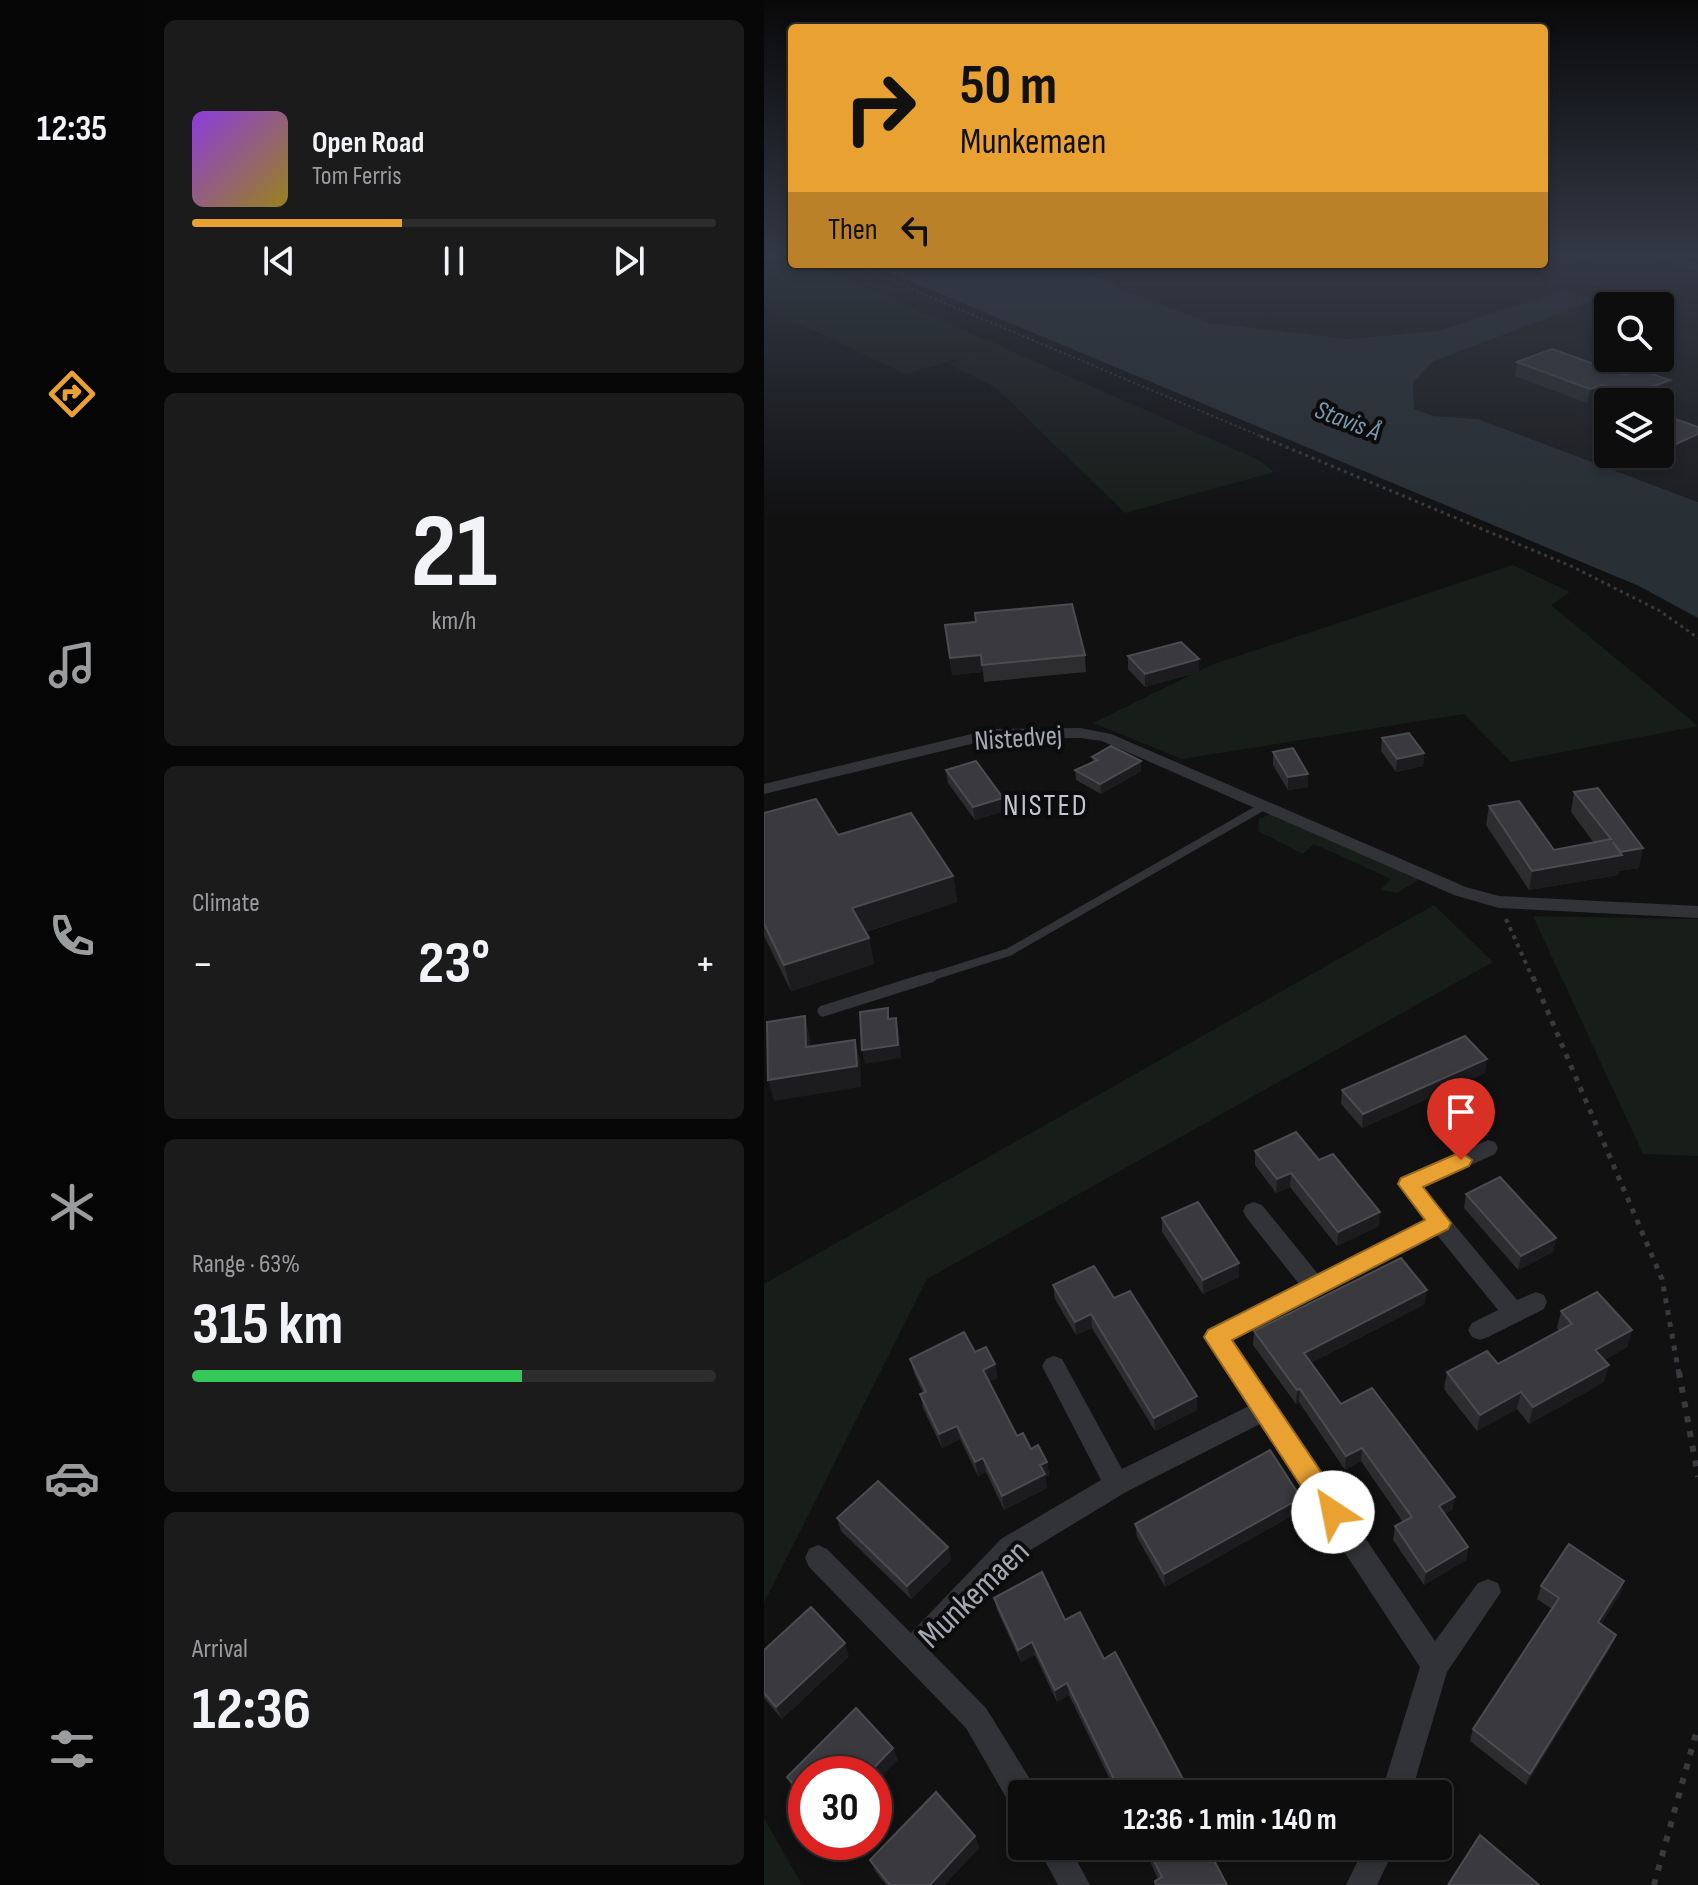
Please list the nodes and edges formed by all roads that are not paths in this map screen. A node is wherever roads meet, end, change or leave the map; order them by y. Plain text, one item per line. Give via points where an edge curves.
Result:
1 (764, 789) edge
2 (1264, 806) junction
3 (1698, 912) edge
4 (823, 1011) dead end
5 (1488, 1148) dead end
6 (1254, 1211) dead end
7 (1440, 1223) junction
8 (1315, 1287) junction
9 (1480, 1330) dead end
10 (1054, 1366) dead end
11 (1265, 1410) junction
12 (1117, 1484) junction
13 (818, 1558) dead end
14 (1488, 1592) dead end
15 (911, 1653) junction
16 (1435, 1665) junction
17 (1013, 1780) edge
18 (1400, 1780) edge
19 (1060, 1860) edge
20 (1374, 1860) edge
21 (1075, 1885) edge
22 (1361, 1885) edge

1 - 2 street, Nistedvej via 992,734 1080,733 1106,737
2 - 3 street, Nistedvej via 1460,891 1499,902
2 - 4 lane via 1009,952
5 - 7 street via 1408,1184
6 - 8 street
7 - 8 street
7 - 9 street via 1525,1307
8 - 11 street via 1216,1337
10 - 12 street
11 - 12 street, Munkemaen
11 - 16 street
12 - 15 street, Munkemaen via 1010,1548
13 - 15 street, Munkemaen
14 - 16 street
15 - 17 street, Munkemaen via 976,1718
16 - 18 street
19 - 21 street
20 - 22 street

